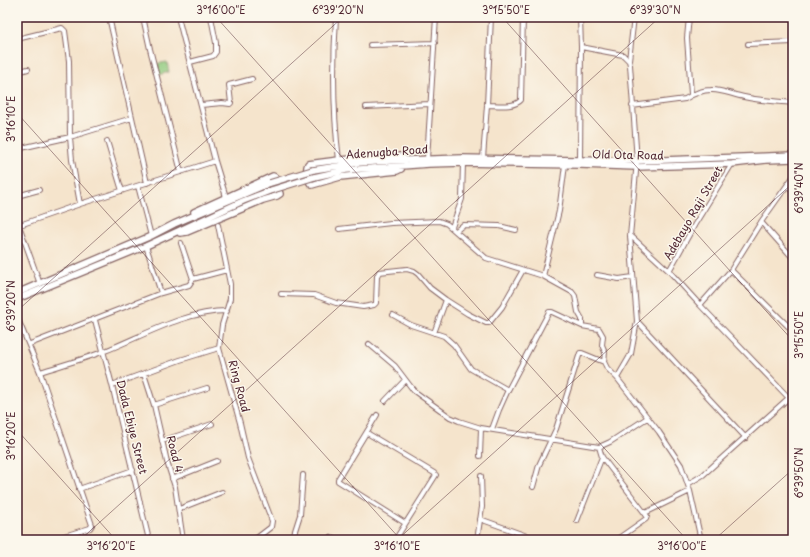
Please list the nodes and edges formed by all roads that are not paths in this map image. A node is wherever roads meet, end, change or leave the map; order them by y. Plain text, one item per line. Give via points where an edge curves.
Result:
1 (109, 17) edge
2 (143, 17) edge
3 (178, 17) edge
4 (211, 17) edge
5 (336, 17) edge
6 (436, 17) edge
7 (491, 17) edge
8 (523, 17) edge
9 (580, 17) edge
10 (634, 17) edge
11 (689, 17) edge
12 (17, 39) edge
13 (793, 42) edge
14 (435, 43) junction
15 (748, 44) dead end
16 (370, 45) dead end
17 (581, 47) junction
18 (629, 61) junction
19 (190, 62) junction
20 (28, 69) dead end
21 (17, 72) edge
22 (252, 79) dead end
23 (691, 94) junction
24 (793, 103) edge
25 (430, 104) junction
26 (201, 105) junction
27 (487, 105) junction
28 (632, 106) junction
29 (366, 107) dead end
30 (132, 118) junction
31 (70, 137) junction
32 (107, 141) dead end
33 (17, 149) edge
34 (793, 155) edge
35 (483, 158) junction
36 (427, 159) junction
37 (580, 159) junction
38 (339, 160) junction
39 (406, 160) junction
40 (463, 160) junction
41 (793, 160) edge
42 (215, 161) junction
43 (565, 164) junction
44 (637, 164) junction
45 (732, 164) junction
46 (404, 167) junction
47 (181, 172) junction
48 (793, 177) edge
49 (147, 183) junction
50 (138, 186) junction
51 (788, 186) junction
52 (40, 190) dead end
53 (122, 191) junction
54 (793, 192) edge
55 (17, 196) edge
56 (226, 197) junction
57 (80, 204) junction
58 (17, 220) edge
59 (761, 222) junction
60 (174, 224) junction
61 (218, 225) dead end
62 (18, 226) edge
63 (452, 227) junction
64 (339, 229) dead end
65 (516, 230) dead end
66 (456, 231) junction
67 (176, 232) junction
68 (151, 236) junction
69 (630, 236) junction
70 (182, 242) dead end
71 (147, 249) dead end
72 (793, 258) edge
73 (227, 270) junction
74 (523, 270) junction
75 (731, 270) junction
76 (670, 271) junction
77 (597, 275) dead end
78 (543, 276) junction
79 (633, 277) junction
80 (193, 279) junction
81 (40, 284) junction
82 (17, 293) edge
83 (161, 293) junction
84 (281, 294) dead end
85 (17, 299) edge
86 (446, 300) junction
87 (700, 305) junction
88 (227, 311) junction
89 (393, 315) dead end
90 (17, 316) edge
91 (94, 320) junction
92 (637, 321) junction
93 (582, 326) junction
94 (793, 330) edge
95 (434, 333) junction
96 (30, 344) junction
97 (369, 344) dead end
98 (219, 348) junction
99 (104, 351) junction
100 (604, 362) junction
101 (40, 372) junction
102 (144, 374) junction
103 (617, 378) junction
104 (405, 380) junction
105 (112, 385) junction
106 (207, 388) dead end
107 (508, 390) junction
108 (793, 394) edge
109 (789, 398) junction
110 (386, 401) dead end
111 (154, 405) junction
112 (377, 415) dead end
113 (647, 418) junction
114 (212, 424) dead end
115 (481, 428) junction
116 (492, 429) junction
117 (367, 433) junction
118 (746, 438) junction
119 (551, 439) junction
120 (162, 441) junction
121 (599, 447) junction
122 (480, 456) dead end
123 (602, 457) junction
124 (217, 461) dead end
125 (133, 470) junction
126 (303, 475) dead end
127 (481, 476) dead end
128 (172, 478) junction
129 (688, 484) junction
130 (533, 487) dead end
131 (79, 488) junction
132 (690, 491) junction
133 (222, 492) dead end
134 (179, 509) junction
135 (645, 513) junction
136 (480, 519) junction
137 (577, 521) dead end
138 (405, 523) junction
139 (17, 533) edge
140 (19, 540) edge
141 (51, 540) edge
142 (149, 540) edge
143 (183, 540) edge
144 (254, 540) edge
145 (292, 540) edge
146 (395, 540) edge
147 (477, 540) edge
148 (538, 540) edge
149 (616, 540) edge
150 (702, 540) edge

1 - 30 street
2 - 47 street
3 - 19 street
4 - 19 street via 216,52 213,56
5 - 38 street, Adenugba Road via 334,79
6 - 14 street
7 - 27 street
8 - 27 street via 521,100 514,105
9 - 17 street
10 - 18 street
11 - 23 street via 687,38
12 - 31 street via 62,28 65,31 69,61
13 - 15 street
14 - 16 street
14 - 25 street
17 - 18 street via 623,55
17 - 37 street
18 - 28 street
19 - 26 street
20 - 21 street
22 - 26 street via 229,85 232,103
23 - 24 street via 717,90 746,98
23 - 28 street via 685,100
25 - 29 street
25 - 36 street
26 - 42 street
27 - 35 street
28 - 44 street
30 - 31 street
30 - 49 street
31 - 33 street
31 - 57 street
32 - 53 street
34 - 44 street, Old Ota Road
35 - 37 street, Old Ota Road
35 - 40 street, Old Ota Road
36 - 39 street, Adenugba Road
36 - 40 street, Adenugba Road
37 - 44 street, Old Ota Road
38 - 39 street via 400,156
38 - 46 street via 308,164 306,170 310,184 397,171
39 - 60 street, Adenugba Road, bridge via 313,170 270,183
40 - 43 street, Old Ota Road
40 - 46 street, Adenugba Road
40 - 63 street via 462,199
41 - 45 street, Old Ota Road
42 - 47 street
42 - 56 street
43 - 44 street, Old Ota Road
43 - 78 street via 559,211
44 - 45 street, Old Ota Road
44 - 69 street
45 - 76 street, Adebayo Raji Street
46 - 67 street, Adenugba Road, bridge via 346,170 314,177 243,201
47 - 49 street
48 - 51 street
49 - 50 street
50 - 53 street
50 - 68 street
51 - 54 street
51 - 59 street
52 - 55 street
53 - 57 street
56 - 60 street
56 - 67 street via 273,176 280,194 187,232
57 - 62 street
58 - 62 street
59 - 72 street
59 - 75 street
60 - 68 street
61 - 73 street, Ring Road
62 - 81 street
63 - 64 street via 439,221
63 - 66 street
65 - 66 street via 499,226 463,225
66 - 74 street via 486,258
67 - 85 street
68 - 81 street
69 - 76 street
69 - 79 street
70 - 80 street
71 - 83 street
73 - 80 street
73 - 88 street, Ring Road via 230,299
74 - 78 street
74 - 86 street via 490,323
75 - 87 street
75 - 94 street
76 - 87 street
77 - 79 street via 619,279
78 - 93 street via 572,292
79 - 92 street
80 - 83 street via 189,285
81 - 82 street
83 - 91 street
84 - 86 street via 314,295 336,304 363,308 376,303 379,272 407,269 418,274 430,288
86 - 95 street
87 - 109 street
88 - 98 street, Ring Road
88 - 99 street via 190,317
89 - 95 street
90 - 96 street
91 - 96 street
91 - 99 street, Dada Ebiye Street
92 - 103 street via 631,354
92 - 118 street
93 - 100 street via 601,331
93 - 107 street via 549,312
95 - 107 street via 444,336 454,345 471,369
96 - 101 street
97 - 104 street via 395,366
98 - 102 street
98 - 144 street, Ring Road via 248,458 272,520 271,527
99 - 101 street
99 - 105 street, Dada Ebiye Street
100 - 103 street
100 - 119 street via 580,354
101 - 131 street
102 - 105 street
102 - 111 street, Road 4
103 - 113 street
104 - 110 street
104 - 115 street via 414,391 450,416
105 - 125 street, Dada Ebiye Street
106 - 111 street
107 - 116 street
108 - 109 street
109 - 118 street
111 - 120 street, Road 4
112 - 117 street
113 - 121 street
113 - 129 street via 681,465
114 - 120 street
115 - 116 street
115 - 122 street
116 - 119 street
117 - 138 street via 338,481
117 - 138 street via 436,475
118 - 129 street via 703,476
119 - 121 street
119 - 130 street via 539,465
120 - 128 street, Road 4
121 - 123 street
123 - 135 street
123 - 137 street
124 - 128 street
125 - 131 street
125 - 142 street, Dada Ebiye Street
126 - 145 street via 300,515
127 - 136 street
128 - 134 street, Road 4
129 - 132 street
131 - 141 street via 92,527
132 - 135 street
132 - 150 street
133 - 134 street
134 - 143 street, Road 4
135 - 149 street via 646,519
136 - 147 street
136 - 148 street
138 - 146 street
139 - 140 street

